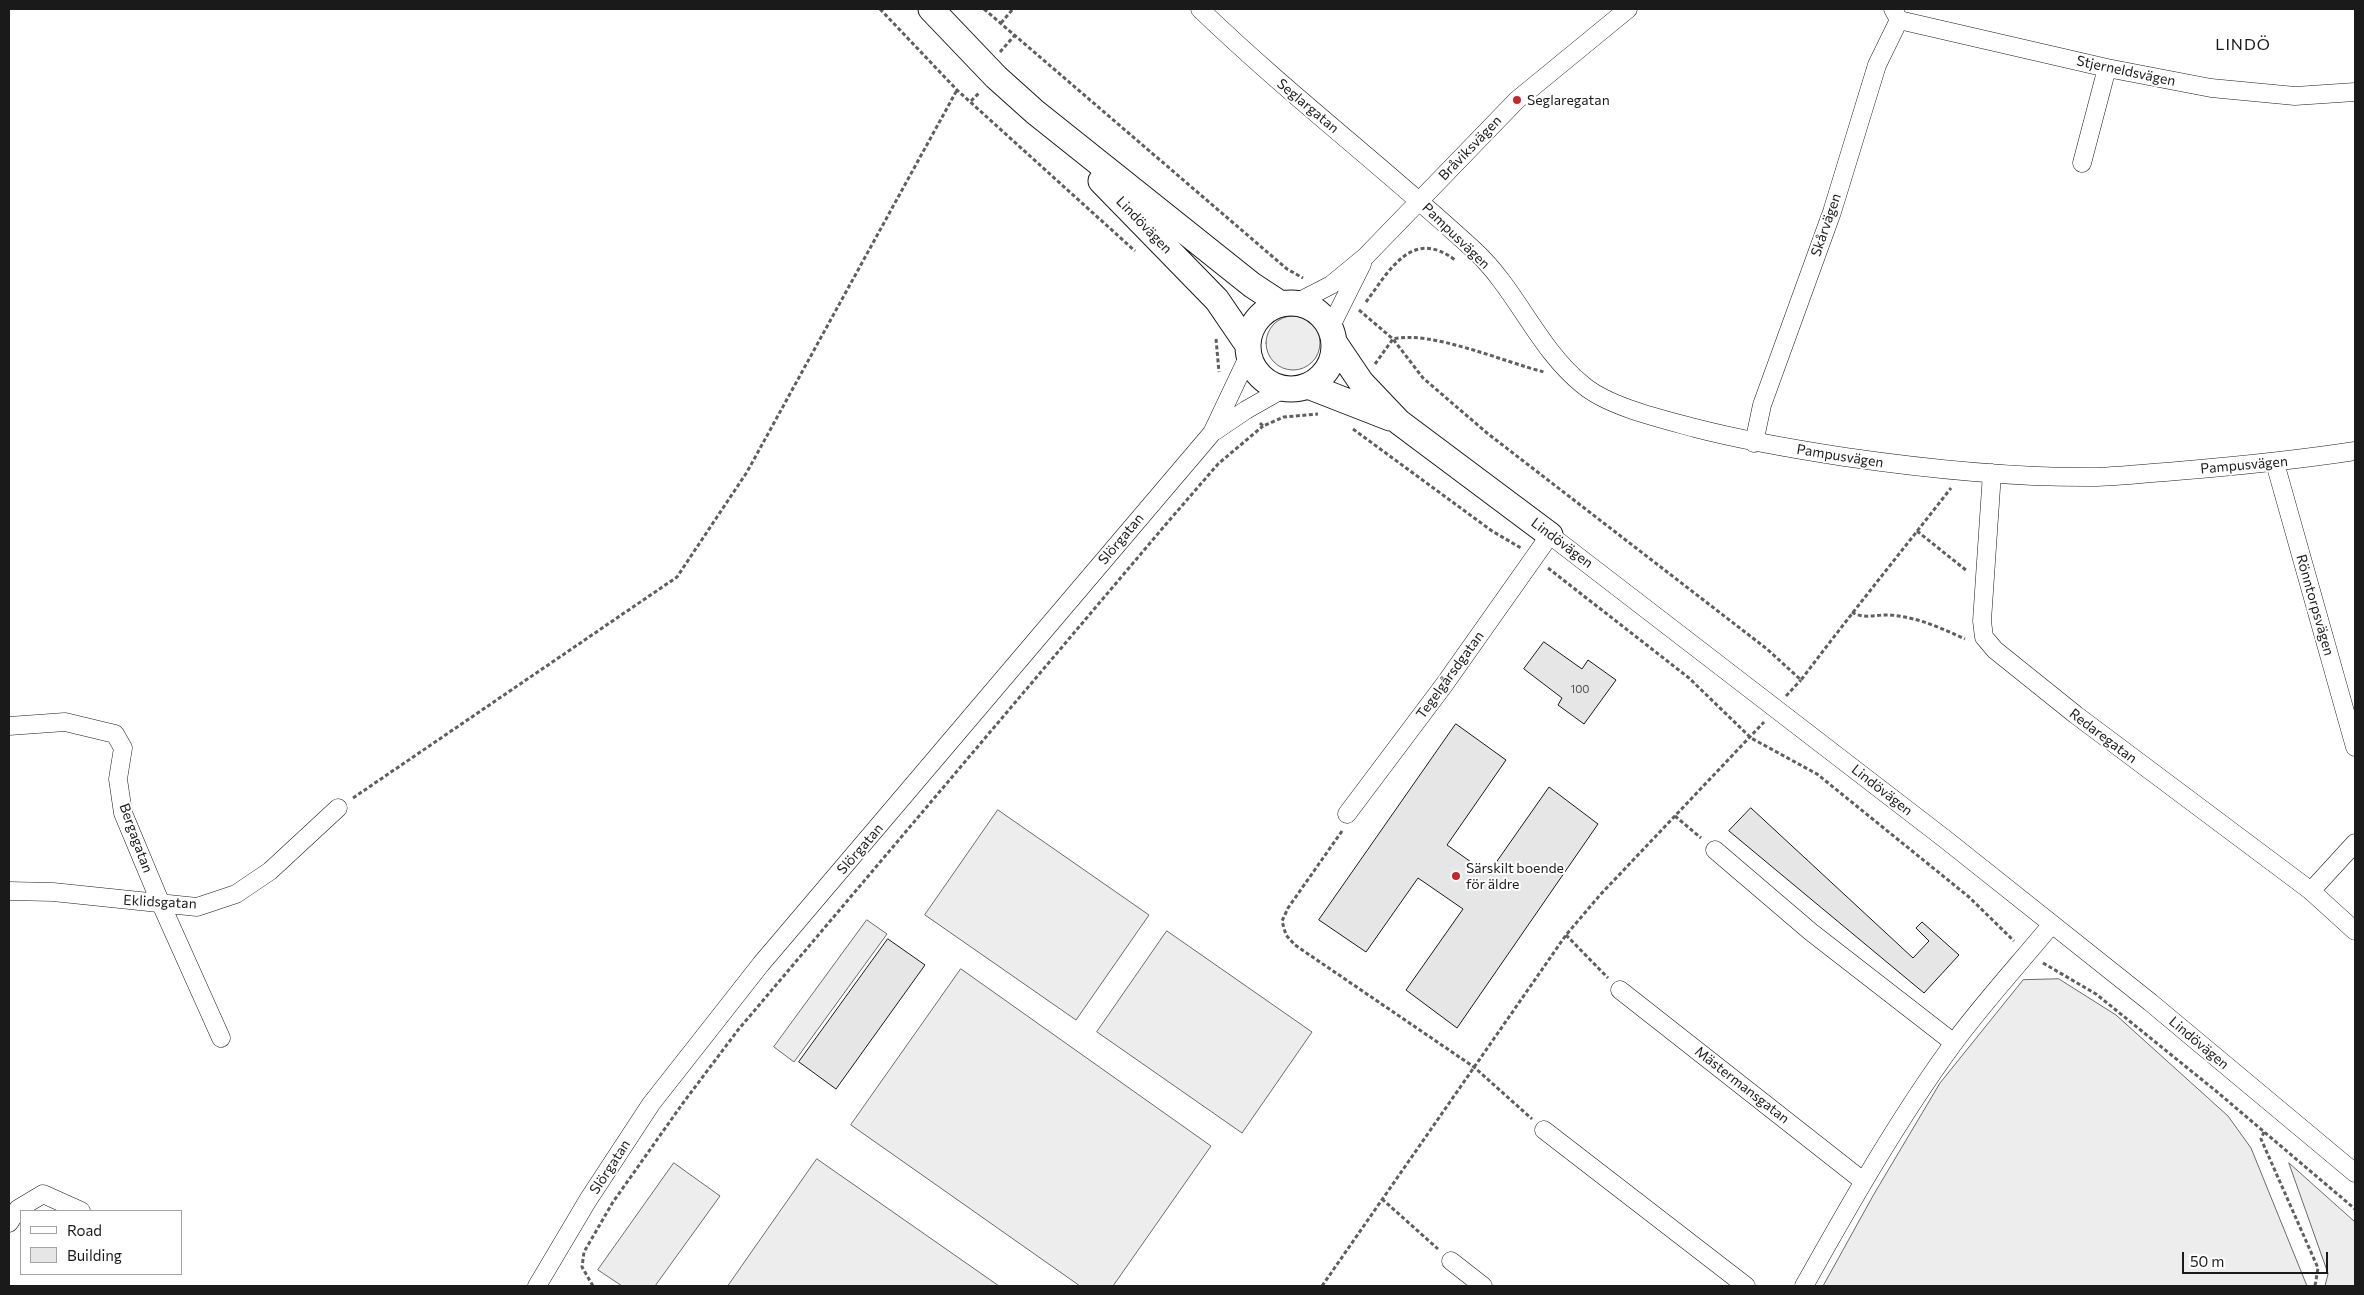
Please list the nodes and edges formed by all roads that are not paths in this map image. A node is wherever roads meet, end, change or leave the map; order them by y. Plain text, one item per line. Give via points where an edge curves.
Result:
1 (931, 9) edge
2 (1200, 9) edge
3 (1628, 9) edge
4 (1896, 15) edge
5 (2107, 68) junction
6 (2355, 92) edge
7 (1035, 112) junction
8 (2082, 163) dead end
9 (1419, 200) junction
10 (1366, 257) junction
11 (1289, 304) junction
12 (1332, 335) junction
13 (1248, 351) junction
14 (1308, 386) junction
15 (1283, 389) junction
16 (1399, 422) junction
17 (1212, 433) junction
18 (1754, 443) junction
19 (2355, 451) edge
20 (2275, 463) junction
21 (1992, 473) junction
22 (1550, 535) junction
23 (9, 726) edge
24 (2355, 747) edge
25 (338, 808) road end
26 (1347, 814) road end
27 (2355, 843) edge
28 (1715, 850) road end
29 (9, 891) edge
30 (2311, 892) junction
31 (161, 904) junction
32 (2052, 924) junction
33 (2355, 931) edge
34 (1620, 990) road end
35 (221, 1038) dead end
36 (1954, 1043) junction
37 (1544, 1130) road end
38 (2355, 1173) edge
39 (1863, 1180) junction
40 (79, 1210) edge
41 (9, 1222) edge
42 (1451, 1261) road end
43 (537, 1286) edge
44 (1483, 1286) edge
45 (1746, 1286) edge
46 (1804, 1286) edge

1 - 7 main road, Lindövägen via 996,77
2 - 9 street, Seglargatan via 1246,53
3 - 9 street, Bråviksvägen via 1517,100
4 - 5 street, Stjerneldsvägen
4 - 18 street, Skårvägen via 1877,65 1832,212 1762,405
5 - 6 street, Stjerneldsvägen via 2211,88 2295,96
5 - 8 street
7 - 11 main road, Lindövägen via 1252,285
7 - 13 main road, Lindövägen via 1217,300
9 - 10 street, Bråviksvägen
9 - 18 street, Pampusvägen via 1478,254 1558,360 1584,387 1618,404
10 - 11 street, Bråviksvägen via 1330,285
10 - 12 street, Bråviksvägen via 1345,298
11 - 12 main road via 1310,307 1322,316
11 - 13 main road via 1268,309 1257,318 1250,331
12 - 14 main road via 1333,356 1327,370
12 - 16 main road, Lindövägen via 1349,368
13 - 15 main road via 1253,368 1261,378
13 - 17 street, Slörgatan
14 - 15 main road
14 - 16 main road, Lindövägen
15 - 17 street, Slörgatan
16 - 22 main road, Lindövägen
17 - 43 street, Slörgatan via 761,964 651,1104
18 - 21 street, Pampusvägen via 1909,466
19 - 20 street, Pampusvägen
20 - 21 street, Pampusvägen via 2098,477
20 - 24 street, Rönntorpsvägen
21 - 30 street, Redaregatan via 1982,621 1984,637 1995,650 2076,715
22 - 26 street, Tegelgårsdgatan
22 - 32 street, Lindövägen
23 - 31 street, Bergagatan via 65,722 115,734 123,748 118,779 124,813
25 - 31 street, Eklidsgatan via 270,871 236,894 197,907
27 - 30 street
28 - 36 street via 1811,932
29 - 31 street, Eklidsgatan via 53,892
30 - 33 street, Redaregatan
31 - 35 street, Bergagatan
32 - 36 street
32 - 38 street, Lindövägen
34 - 39 street, Mästermansgatan
36 - 39 street
37 - 45 street
39 - 46 street
40 - 41 street via 43,1194 18,1209
42 - 44 street

